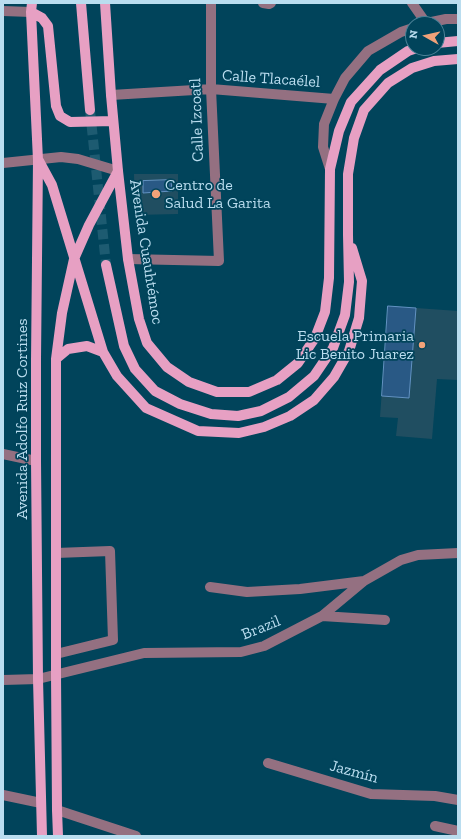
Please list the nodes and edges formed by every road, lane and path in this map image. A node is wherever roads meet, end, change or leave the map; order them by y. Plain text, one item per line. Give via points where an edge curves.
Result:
1 (81, 3) edge
2 (105, 3) edge
3 (211, 3) edge
4 (263, 3) edge
5 (270, 3) edge
6 (412, 3) edge
7 (32, 8) edge
8 (3, 11) edge
9 (420, 16) edge
10 (445, 19) edge
11 (458, 19) edge
12 (405, 31) edge
13 (458, 41) edge
14 (445, 42) edge
15 (405, 53) edge
16 (458, 59) edge
17 (210, 89) junction
18 (111, 95) junction
19 (334, 99) junction
20 (90, 110) tunnel mouth
21 (113, 121) junction
22 (38, 160) junction
23 (3, 163) edge
24 (330, 169) junction
25 (118, 171) junction
26 (348, 235) junction
27 (74, 259) junction
28 (128, 259) junction
29 (106, 265) tunnel mouth
30 (104, 352) junction
31 (56, 359) junction
32 (3, 454) edge
33 (36, 461) junction
34 (56, 553) junction
35 (458, 553) edge
36 (364, 581) junction
37 (210, 587) dead end
38 (322, 616) junction
39 (385, 620) dead end
40 (56, 654) junction
41 (56, 674) junction
42 (5, 678) edge
43 (38, 679) junction
44 (268, 763) dead end
45 (3, 795) edge
46 (458, 800) edge
47 (41, 803) junction
48 (57, 810) junction
49 (435, 826) dead end
50 (458, 831) edge
51 (42, 836) edge
52 (58, 836) edge
53 (136, 836) edge

1 - 20 main road
2 - 18 main road, Avenida Cuauhtémoc
3 - 17 street, Calle Izcoatl
4 - 5 street
6 - 9 street
7 - 8 street
7 - 21 main road via 48,26 56,106 60,116 70,122
7 - 22 main road, Avenida Adolfo Ruiz Cortines
10 - 11 street
12 - 19 street, Avenida Cuauhtémoc via 368,51 345,78
13 - 14 main road
15 - 24 main road, Avenida Cuauhtémoc via 380,70 351,102 339,131
16 - 26 main road via 434,61 412,68 388,83 364,110 354,138 348,174
17 - 18 street, Calle Tlacaélel
17 - 19 street, Calle Tlacaélel
17 - 28 street, Calle Izcoatl via 219,260
18 - 21 main road, Avenida Cuauhtémoc
19 - 24 street, Avenida Cuauhtémoc via 324,124 323,139
21 - 25 main road, Avenida Cuauhtémoc
22 - 23 street
22 - 25 street via 61,157 78,159
22 - 27 main road via 52,185
22 - 33 main road, Avenida Adolfo Ruiz Cortines
24 - 28 main road, Avenida Cuauhtémoc via 329,278 325,312 315,338 298,363 277,380 249,392 217,392 189,382 166,367 147,343 138,319
25 - 27 main road
25 - 28 main road, Avenida Cuauhtémoc
26 - 29 main road via 349,282 345,315 333,348 314,376 289,397 261,411 238,416 210,414 180,404 155,391 135,369 124,346
26 - 30 main road via 362,281 359,318 349,351 334,377 314,400 290,416 264,427 239,433 198,431 146,408 117,376
27 - 30 main road
27 - 31 main road via 62,313
30 - 31 main road via 87,346 68,349
31 - 34 main road
32 - 33 street
33 - 43 main road, Avenida Adolfo Ruiz Cortines
34 - 40 main road
34 - 40 street via 110,551 113,640
35 - 36 street, Brazil via 418,555 400,560
36 - 37 street via 247,592
36 - 38 street, Brazil
38 - 39 street
38 - 41 street, Brazil via 264,646 241,652 144,653
40 - 41 main road
41 - 43 street, Brazil
41 - 48 main road
42 - 43 street, Brazil
43 - 47 main road, Avenida Adolfo Ruiz Cortines
44 - 46 street, Jazmín via 371,794 435,796
45 - 47 street
47 - 51 main road, Avenida Adolfo Ruiz Cortines
48 - 52 main road
48 - 53 street
49 - 50 street

